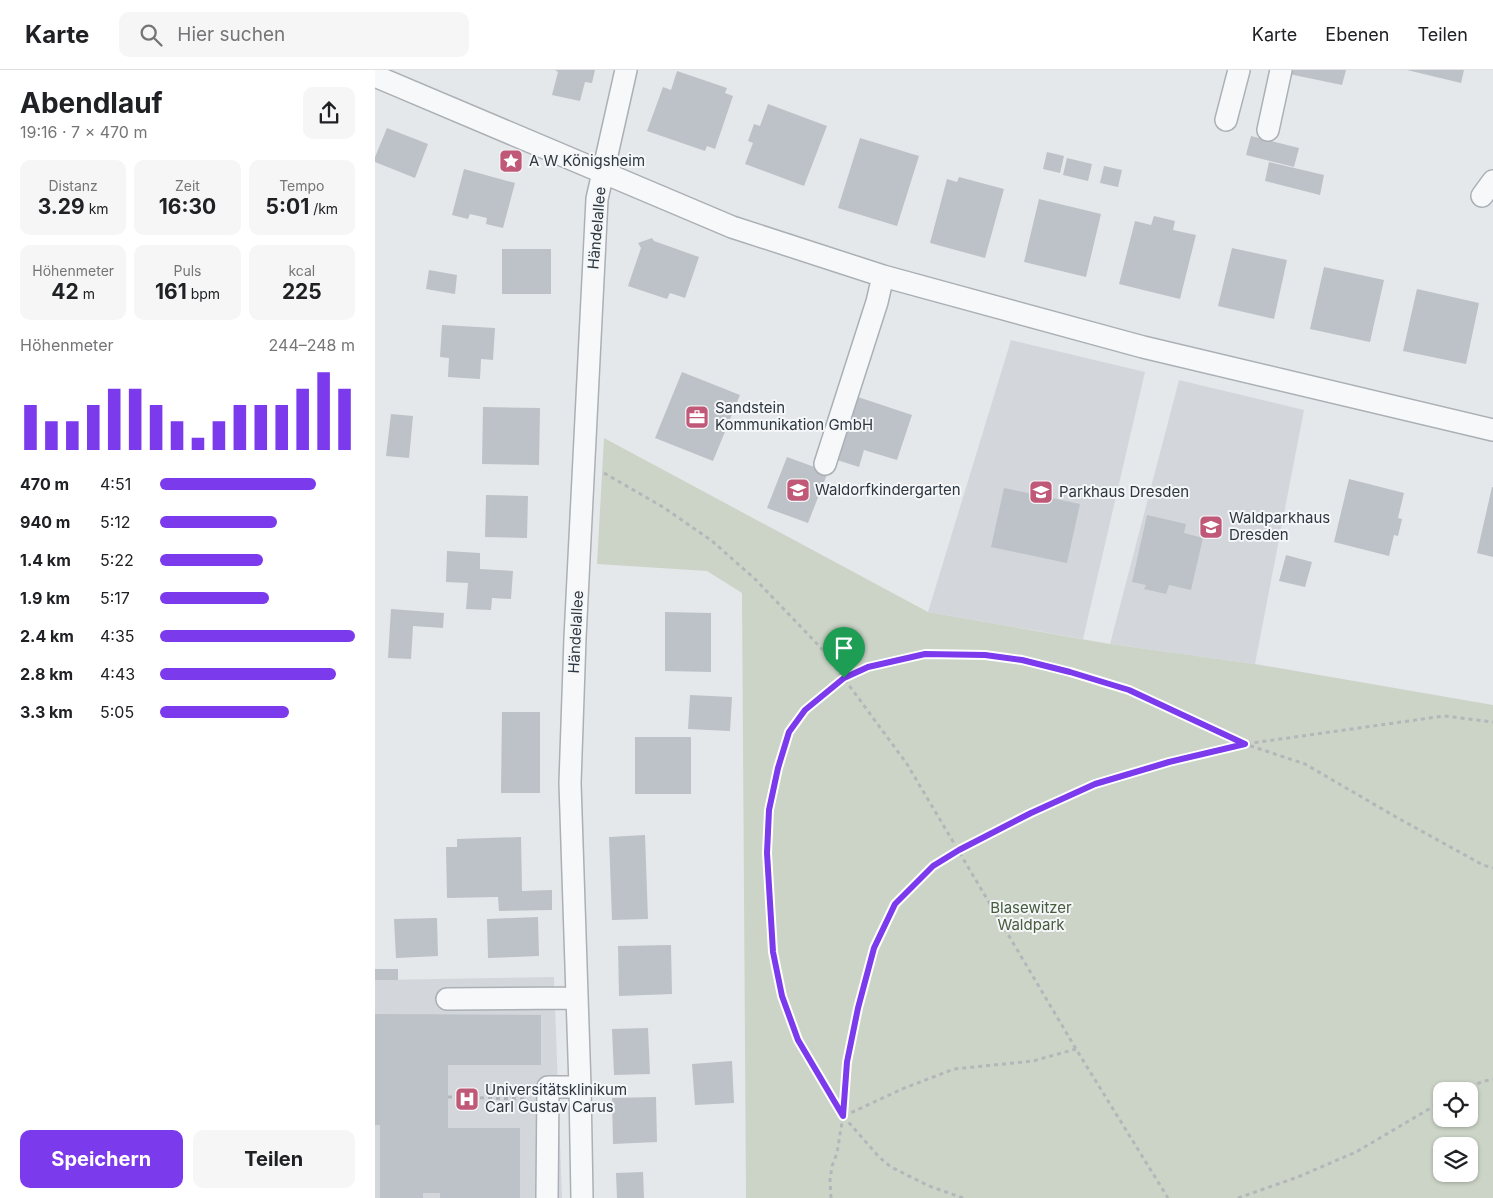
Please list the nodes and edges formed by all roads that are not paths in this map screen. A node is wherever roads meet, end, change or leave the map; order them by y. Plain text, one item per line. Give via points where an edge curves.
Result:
1 (626, 70) edge
2 (1239, 70) edge
3 (1281, 70) edge
4 (375, 76) edge
5 (1226, 120) dead end
6 (1268, 130) dead end
7 (603, 172) junction
8 (883, 276) junction
9 (1493, 430) edge
10 (825, 464) dead end
11 (576, 998) junction
12 (447, 999) dead end
13 (579, 1087) junction
14 (547, 1198) edge
15 (581, 1198) edge

1 - 7 street, Händelallee
2 - 5 street
3 - 6 street
4 - 7 street
7 - 8 street via 732,227
7 - 11 street, Händelallee via 597,199 570,783
8 - 9 street via 1143,347
8 - 10 street
11 - 12 street
11 - 13 street, Händelallee
13 - 14 street via 548,1087
13 - 15 street, Händelallee

